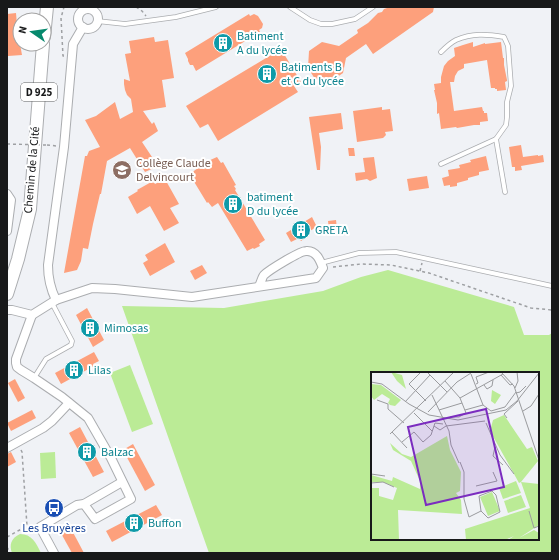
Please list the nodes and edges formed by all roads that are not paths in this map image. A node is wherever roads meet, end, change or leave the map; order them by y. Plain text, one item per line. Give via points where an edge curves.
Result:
1 (216, 7) edge
2 (290, 7) edge
3 (373, 7) edge
4 (97, 21) junction
5 (83, 27) junction
6 (42, 52) edge
7 (440, 52) dead end
8 (496, 139) junction
9 (441, 164) dead end
10 (505, 192) dead end
11 (7, 194) edge
12 (7, 231) edge
13 (322, 266) junction
14 (259, 286) junction
15 (552, 286) edge
16 (7, 294) edge
17 (54, 301) junction
18 (7, 310) edge
19 (32, 315) junction
20 (34, 378) junction
21 (69, 403) junction
22 (7, 448) edge
23 (122, 482) junction
24 (84, 504) junction
25 (54, 553) edge

1 - 4 lane via 176,17 124,24
2 - 3 lane via 321,24 355,19
4 - 5 street via 92,28
4 - 5 street via 98,17 94,11 82,10 78,22
5 - 17 street via 73,44 64,147 48,265
6 - 16 main road, Chemin de la Cité / D 925 via 30,209
7 - 8 lane via 455,41 470,36 487,34 504,37 508,46 511,86 506,125
8 - 9 lane
8 - 10 lane
11 - 12 street, Chemin de la Cité via 11,200
13 - 14 street via 316,278
13 - 14 street via 319,257 306,251 294,255 264,275
13 - 15 lane via 359,253 396,252
14 - 17 street via 192,297 115,288 92,288
17 - 19 street
17 - 20 lane via 72,341 71,345 46,359
18 - 19 street
19 - 20 street via 16,363 21,370
20 - 21 street
21 - 22 street via 44,428
21 - 23 street via 88,418
23 - 24 street
23 - 24 street via 131,499 95,519
24 - 25 street via 77,505 40,528

